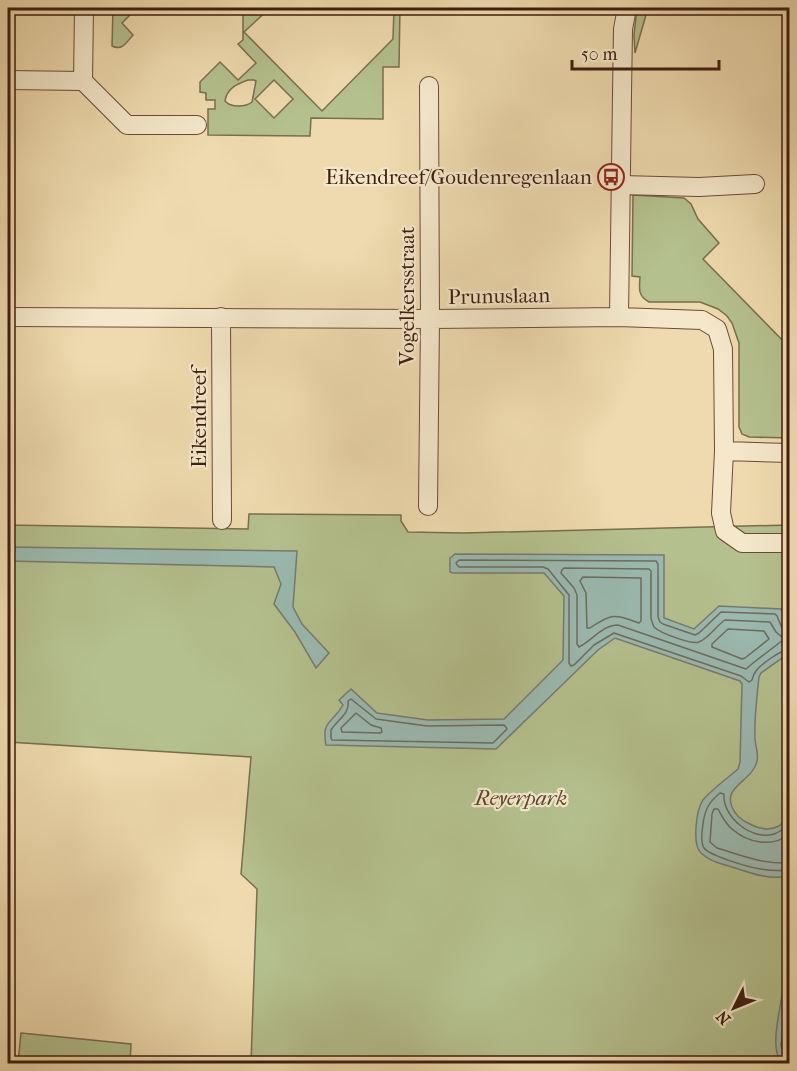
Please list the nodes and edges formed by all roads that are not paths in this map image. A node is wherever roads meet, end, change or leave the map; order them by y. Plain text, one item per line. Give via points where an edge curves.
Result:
1 (84, 8) edge
2 (627, 8) edge
3 (8, 80) edge
4 (83, 81) junction
5 (429, 86) dead end
6 (197, 125) dead end
7 (755, 184) dead end
8 (621, 185) junction
9 (8, 316) edge
10 (221, 316) junction
11 (619, 317) junction
12 (430, 319) junction
13 (724, 451) junction
14 (789, 453) edge
15 (428, 506) dead end
16 (222, 520) dead end
17 (789, 543) edge

1 - 4 street
2 - 8 street via 623,29
3 - 4 street
4 - 6 street via 127,125
5 - 12 street, Vogelkersstraat
7 - 8 street
8 - 11 street
9 - 10 street, Prunuslaan
10 - 12 street, Prunuslaan
10 - 16 street, Eikendreef
11 - 12 street, Prunuslaan
11 - 13 street, Prunuslaan via 702,320 717,329 723,349
12 - 15 street, Vogelkersstraat
13 - 14 street
13 - 17 street, Prunuslaan via 725,531 742,543

